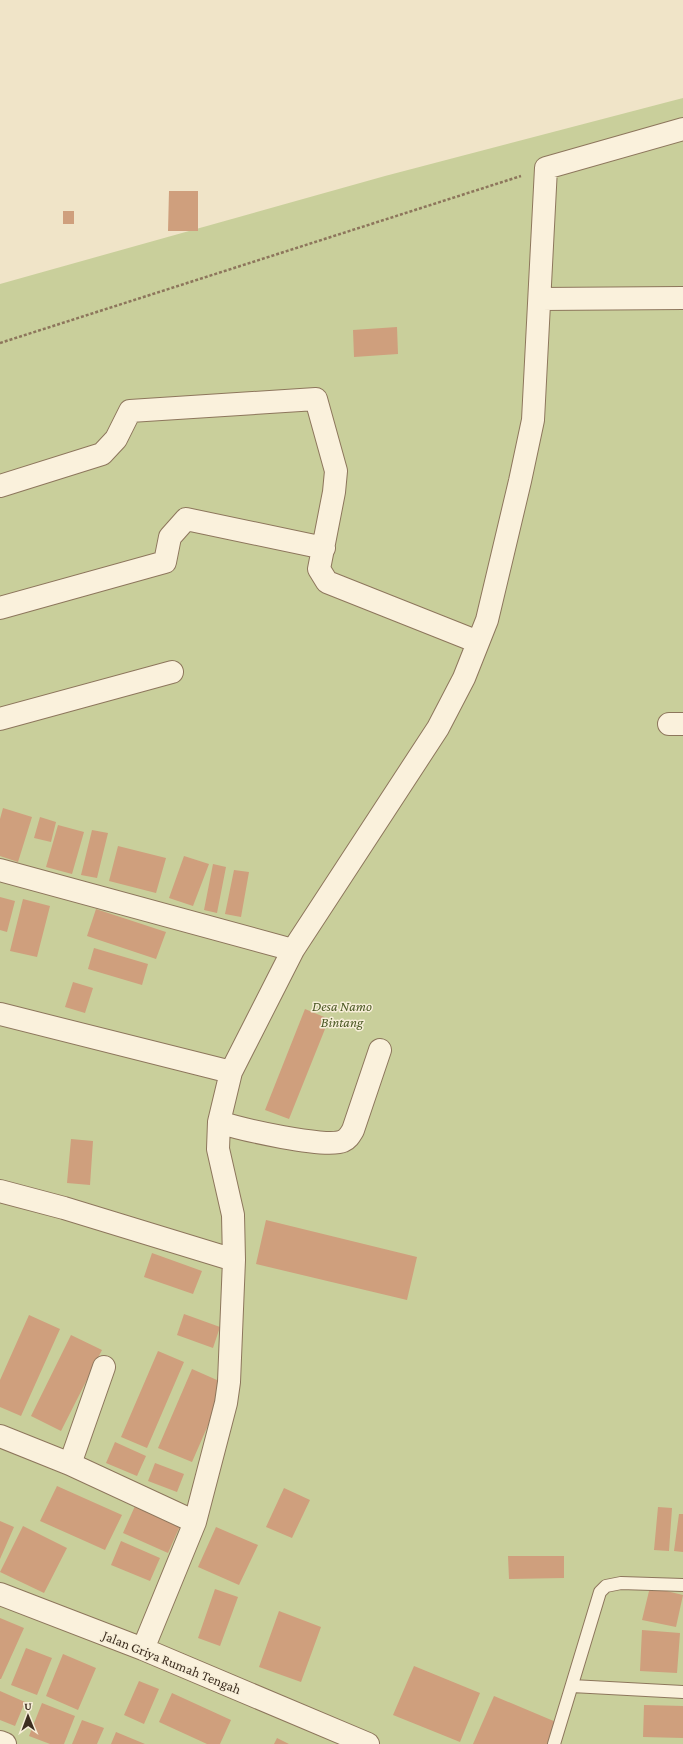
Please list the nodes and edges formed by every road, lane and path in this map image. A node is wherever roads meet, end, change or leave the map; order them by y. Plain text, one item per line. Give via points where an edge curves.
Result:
1 (683, 130) edge
2 (546, 168) junction
3 (683, 298) edge
4 (540, 299) junction
5 (0, 343) edge
6 (0, 486) edge
7 (324, 548) junction
8 (0, 608) edge
9 (478, 642) junction
10 (172, 672) dead end
11 (0, 719) edge
12 (0, 870) edge
13 (293, 950) junction
14 (0, 1014) edge
15 (380, 1050) dead end
16 (231, 1072) junction
17 (219, 1122) junction
18 (0, 1191) edge
19 (234, 1260) junction
20 (104, 1367) dead end
21 (0, 1436) edge
22 (70, 1464) junction
23 (195, 1522) junction
24 (683, 1585) edge
25 (0, 1594) edge
26 (143, 1649) junction
27 (572, 1686) junction
28 (683, 1692) edge
29 (340, 1739) edge
30 (0, 1742) edge
31 (5, 1744) edge
32 (368, 1744) edge
33 (554, 1744) edge

1 - 2 street
2 - 4 street
2 - 5 path
3 - 4 street
4 - 9 street via 533,420 487,620
6 - 7 street via 102,454 116,439 130,411 316,399 336,471
7 - 8 street via 186,519 170,537 166,562
7 - 9 street via 319,568 327,582
9 - 13 street via 464,678 438,728
10 - 11 street
12 - 13 street
13 - 16 street
14 - 16 street
15 - 17 street via 353,1130 344,1141 292,1138
16 - 17 street
17 - 19 street via 218,1149 233,1215
18 - 19 street
19 - 23 street via 226,1403
20 - 22 street
21 - 22 street
22 - 23 street
23 - 26 street
24 - 27 lane via 621,1583 606,1586 600,1592
25 - 26 street, Jalan Griya Rumah Tengah
26 - 29 street, Jalan Griya Rumah Tengah
27 - 28 lane
27 - 33 lane
29 - 32 street, Jalan Griya Rumah Tengah
30 - 31 street

